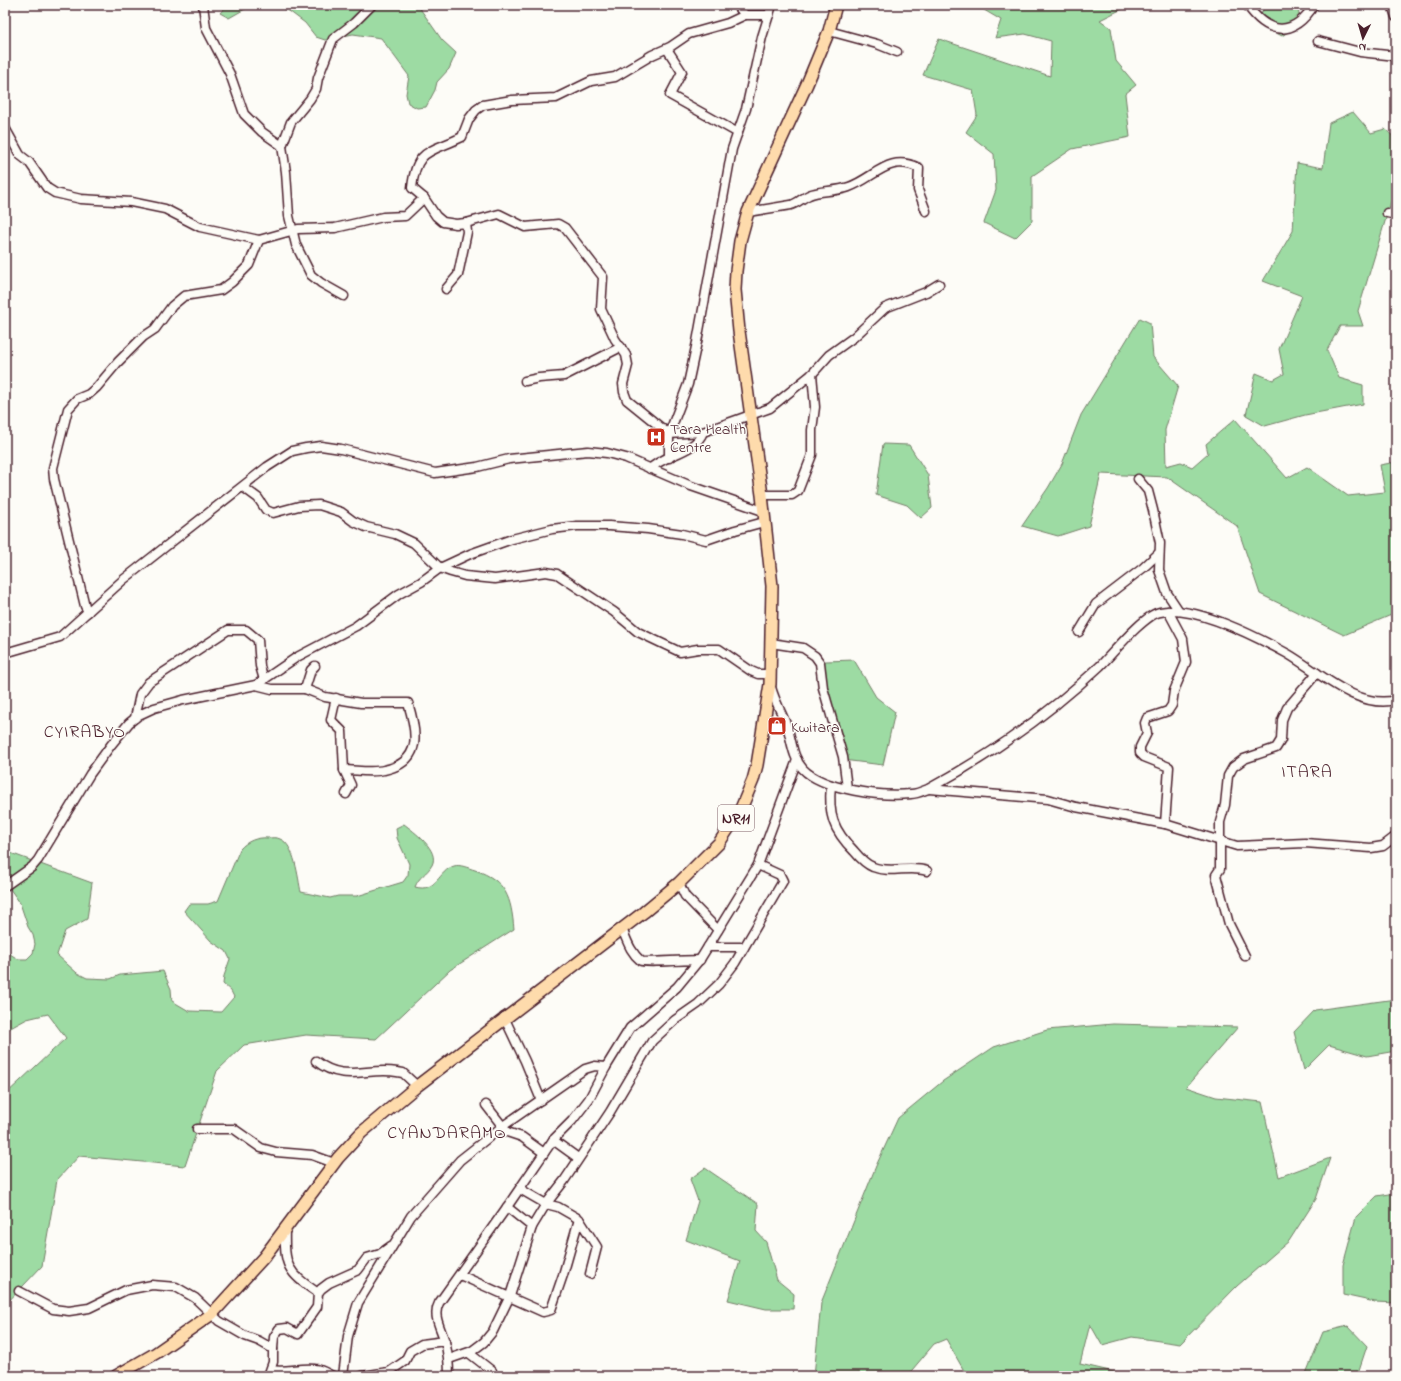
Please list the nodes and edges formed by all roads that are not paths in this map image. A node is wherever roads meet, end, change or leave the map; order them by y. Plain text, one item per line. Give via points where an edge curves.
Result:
1 (203, 5) edge
2 (372, 5) edge
3 (737, 5) edge
4 (772, 5) edge
5 (836, 5) edge
6 (1247, 5) edge
7 (1314, 5) edge
8 (1392, 5) edge
9 (745, 15) junction
10 (768, 15) junction
11 (1396, 17) edge
12 (828, 31) junction
13 (1318, 41) dead end
14 (667, 49) junction
15 (897, 52) dead end
16 (1396, 56) edge
17 (5, 128) edge
18 (738, 133) junction
19 (282, 146) junction
20 (424, 198) junction
21 (926, 211) dead end
22 (748, 212) junction
23 (1388, 213) dead end
24 (1396, 215) edge
25 (466, 223) junction
26 (292, 230) junction
27 (260, 240) junction
28 (939, 284) dead end
29 (446, 289) dead end
30 (344, 296) dead end
31 (621, 347) junction
32 (812, 374) junction
33 (525, 381) dead end
34 (751, 415) junction
35 (704, 432) junction
36 (669, 434) junction
37 (669, 458) junction
38 (650, 469) junction
39 (1138, 479) dead end
40 (243, 487) junction
41 (762, 495) junction
42 (764, 517) junction
43 (1159, 553) junction
44 (440, 568) junction
45 (1168, 611) junction
46 (1178, 611) junction
47 (88, 612) junction
48 (1079, 632) dead end
49 (771, 643) junction
50 (5, 653) edge
51 (314, 666) dead end
52 (1317, 673) junction
53 (770, 679) junction
54 (264, 680) junction
55 (256, 685) junction
56 (305, 689) junction
57 (336, 698) junction
58 (1396, 700) edge
59 (135, 718) junction
60 (797, 760) junction
61 (344, 770) junction
62 (832, 785) junction
63 (847, 788) junction
64 (928, 789) junction
65 (346, 794) dead end
66 (1165, 824) junction
67 (1396, 836) edge
68 (1219, 841) junction
69 (758, 865) junction
70 (927, 871) dead end
71 (679, 883) junction
72 (5, 886) edge
73 (622, 929) junction
74 (718, 930) junction
75 (708, 947) junction
76 (744, 947) junction
77 (1245, 956) dead end
78 (700, 960) junction
79 (504, 1018) junction
80 (316, 1061) dead end
81 (606, 1067) junction
82 (417, 1086) junction
83 (541, 1100) junction
84 (486, 1105) dead end
85 (503, 1126) junction
86 (197, 1129) dead end
87 (553, 1140) junction
88 (544, 1153) junction
89 (578, 1158) junction
90 (334, 1163) junction
91 (520, 1189) junction
92 (546, 1204) junction
93 (507, 1207) junction
94 (578, 1219) junction
95 (532, 1227) junction
96 (285, 1229) junction
97 (395, 1243) junction
98 (460, 1274) junction
99 (590, 1274) dead end
100 (20, 1291) dead end
101 (318, 1293) junction
102 (510, 1296) junction
103 (212, 1314) junction
104 (445, 1341) junction
105 (273, 1349) junction
106 (469, 1352) junction
107 (449, 1359) junction
108 (492, 1371) dead end
109 (269, 1373) edge
110 (116, 1376) edge
111 (333, 1376) edge
112 (343, 1376) edge
113 (362, 1376) edge
114 (449, 1376) edge

1 - 19 street via 206,28 230,74 244,114 262,132
2 - 19 street via 333,39 316,89 291,122
3 - 9 street
4 - 10 street
5 - 12 highway, NR11
6 - 7 street via 1260,20 1279,30 1296,25
8 - 11 street
9 - 10 street
9 - 14 street via 689,34
10 - 18 street
12 - 15 street
12 - 22 highway, NR11 via 807,84
13 - 16 street via 1360,52
14 - 18 street via 682,72 670,95
14 - 20 street via 615,77 591,81 556,98 483,105 469,119 462,137 423,154 413,172 412,188
17 - 27 street via 20,155 29,162 47,188 55,193 81,199 131,202 165,209 200,227
18 - 36 street via 726,176 688,384
19 - 26 street
20 - 25 street via 443,222
20 - 26 street via 408,214 400,218 384,217 335,228
21 - 22 street via 918,190 919,168 897,162 850,187 834,192 810,194 797,204
22 - 34 highway, NR11 via 740,241 735,290
23 - 24 street
25 - 29 street via 467,232 458,275
25 - 31 street via 499,214 525,227 562,225 603,277 601,308
26 - 27 street
26 - 30 street via 311,275
27 - 47 street via 249,265 232,282 221,290 184,296 172,306 154,329 118,362 97,387 89,394 76,399 68,409 53,468
28 - 32 street via 926,292 885,308 829,355
31 - 33 street via 564,376
31 - 36 street via 628,365 623,384 627,400
32 - 34 street via 770,408
32 - 41 street via 815,407 812,455 798,492 792,495
34 - 35 street
34 - 41 highway, NR11
35 - 36 street
35 - 37 street via 697,442
36 - 37 street
37 - 38 street via 655,463
38 - 40 street via 607,453 588,451 509,459 435,473 321,446 284,455
38 - 42 street
39 - 43 street via 1148,491 1159,539
40 - 44 street via 258,498 266,510 273,513 299,506 319,505 341,512 366,527 405,538 421,548
40 - 47 street via 123,580
41 - 42 highway, NR11
42 - 44 street via 706,540 664,531 609,526 552,529 512,539
42 - 49 highway, NR11 via 772,586
43 - 46 street via 1159,570 1166,593
43 - 48 street via 1096,604
44 - 53 street via 465,576 495,579 546,572 558,574 614,612 638,632 680,652 719,649 750,671
44 - 54 street via 422,582 398,594 356,626 296,657
45 - 46 street
45 - 64 street via 1159,612 1138,626 1100,666 1035,723
45 - 66 street via 1184,640 1186,662 1174,691 1172,705 1168,711 1147,718 1144,723 1147,733 1140,747 1140,753 1144,757 1169,766
46 - 52 street via 1221,621 1287,654
47 - 50 street via 60,637
49 - 53 highway, NR11
49 - 63 street via 803,648 816,656 820,663 825,695 843,757
51 - 56 street
52 - 58 street via 1359,698
52 - 68 street via 1288,708 1282,720 1281,740 1276,748 1244,759 1233,767 1228,776
53 - 60 street via 775,701 788,730
53 - 71 highway, NR11 via 753,780 745,800 719,843
54 - 55 street
54 - 59 street via 258,640 246,630 228,630 149,682 140,694
55 - 56 street via 272,689
55 - 59 street via 183,700 154,708
56 - 57 street
57 - 61 street via 331,720 342,731
57 - 61 street via 361,703 408,703 415,734 409,758 397,766 383,770
59 - 72 street via 90,774 38,860
60 - 62 street via 808,773
60 - 69 street
61 - 65 street via 351,785
62 - 63 street
62 - 70 street via 830,808 836,828 843,840 861,859 873,867 908,870 919,868
63 - 64 street via 898,795
64 - 66 street via 1048,799
66 - 68 street
67 - 68 street via 1383,846 1371,848 1305,843 1237,846
68 - 77 street via 1220,869 1216,875 1229,924
69 - 74 street
69 - 76 street via 780,875 783,881
71 - 73 highway, NR11
71 - 74 street via 685,896
73 - 78 street via 629,947 641,962
73 - 79 highway, NR11
74 - 75 street
75 - 76 street
75 - 78 street
76 - 89 street via 719,984 652,1041 631,1078
78 - 81 street via 678,987 630,1028
79 - 82 highway, NR11
79 - 83 street
80 - 82 street via 325,1069 338,1073 397,1072
81 - 83 street via 595,1066 585,1069
81 - 87 street via 589,1099
82 - 90 highway, NR11 via 361,1133
83 - 85 street
84 - 85 street
85 - 88 street via 507,1132 522,1137
85 - 97 street via 460,1160 412,1216
86 - 90 street via 234,1129 262,1148 276,1152 312,1155
87 - 88 street
87 - 89 street
88 - 91 street
89 - 92 street
90 - 96 highway, NR11
91 - 92 street
91 - 93 street
92 - 94 street via 558,1207
92 - 95 street
93 - 95 street
93 - 98 street
94 - 99 street via 597,1247
94 - 102 street via 551,1310 543,1312
95 - 102 street
96 - 101 street via 284,1256 300,1280
96 - 103 highway, NR11 via 264,1257
97 - 101 street via 380,1254 367,1258 358,1270 329,1283
97 - 112 street via 354,1313 345,1352
98 - 102 street
98 - 104 street via 436,1309 436,1319
100 - 103 street via 53,1309 69,1310 89,1308 126,1290 152,1285 176,1287 195,1298
101 - 105 street via 318,1307 298,1334 286,1328 279,1329 274,1337
102 - 106 street via 493,1331 484,1342
103 - 105 street via 245,1336
103 - 110 highway, NR11 via 156,1353
104 - 107 street
104 - 113 street via 422,1344 410,1351 405,1361 389,1372
105 - 109 street
106 - 107 street
106 - 108 street
107 - 114 street
109 - 111 street via 316,1368

